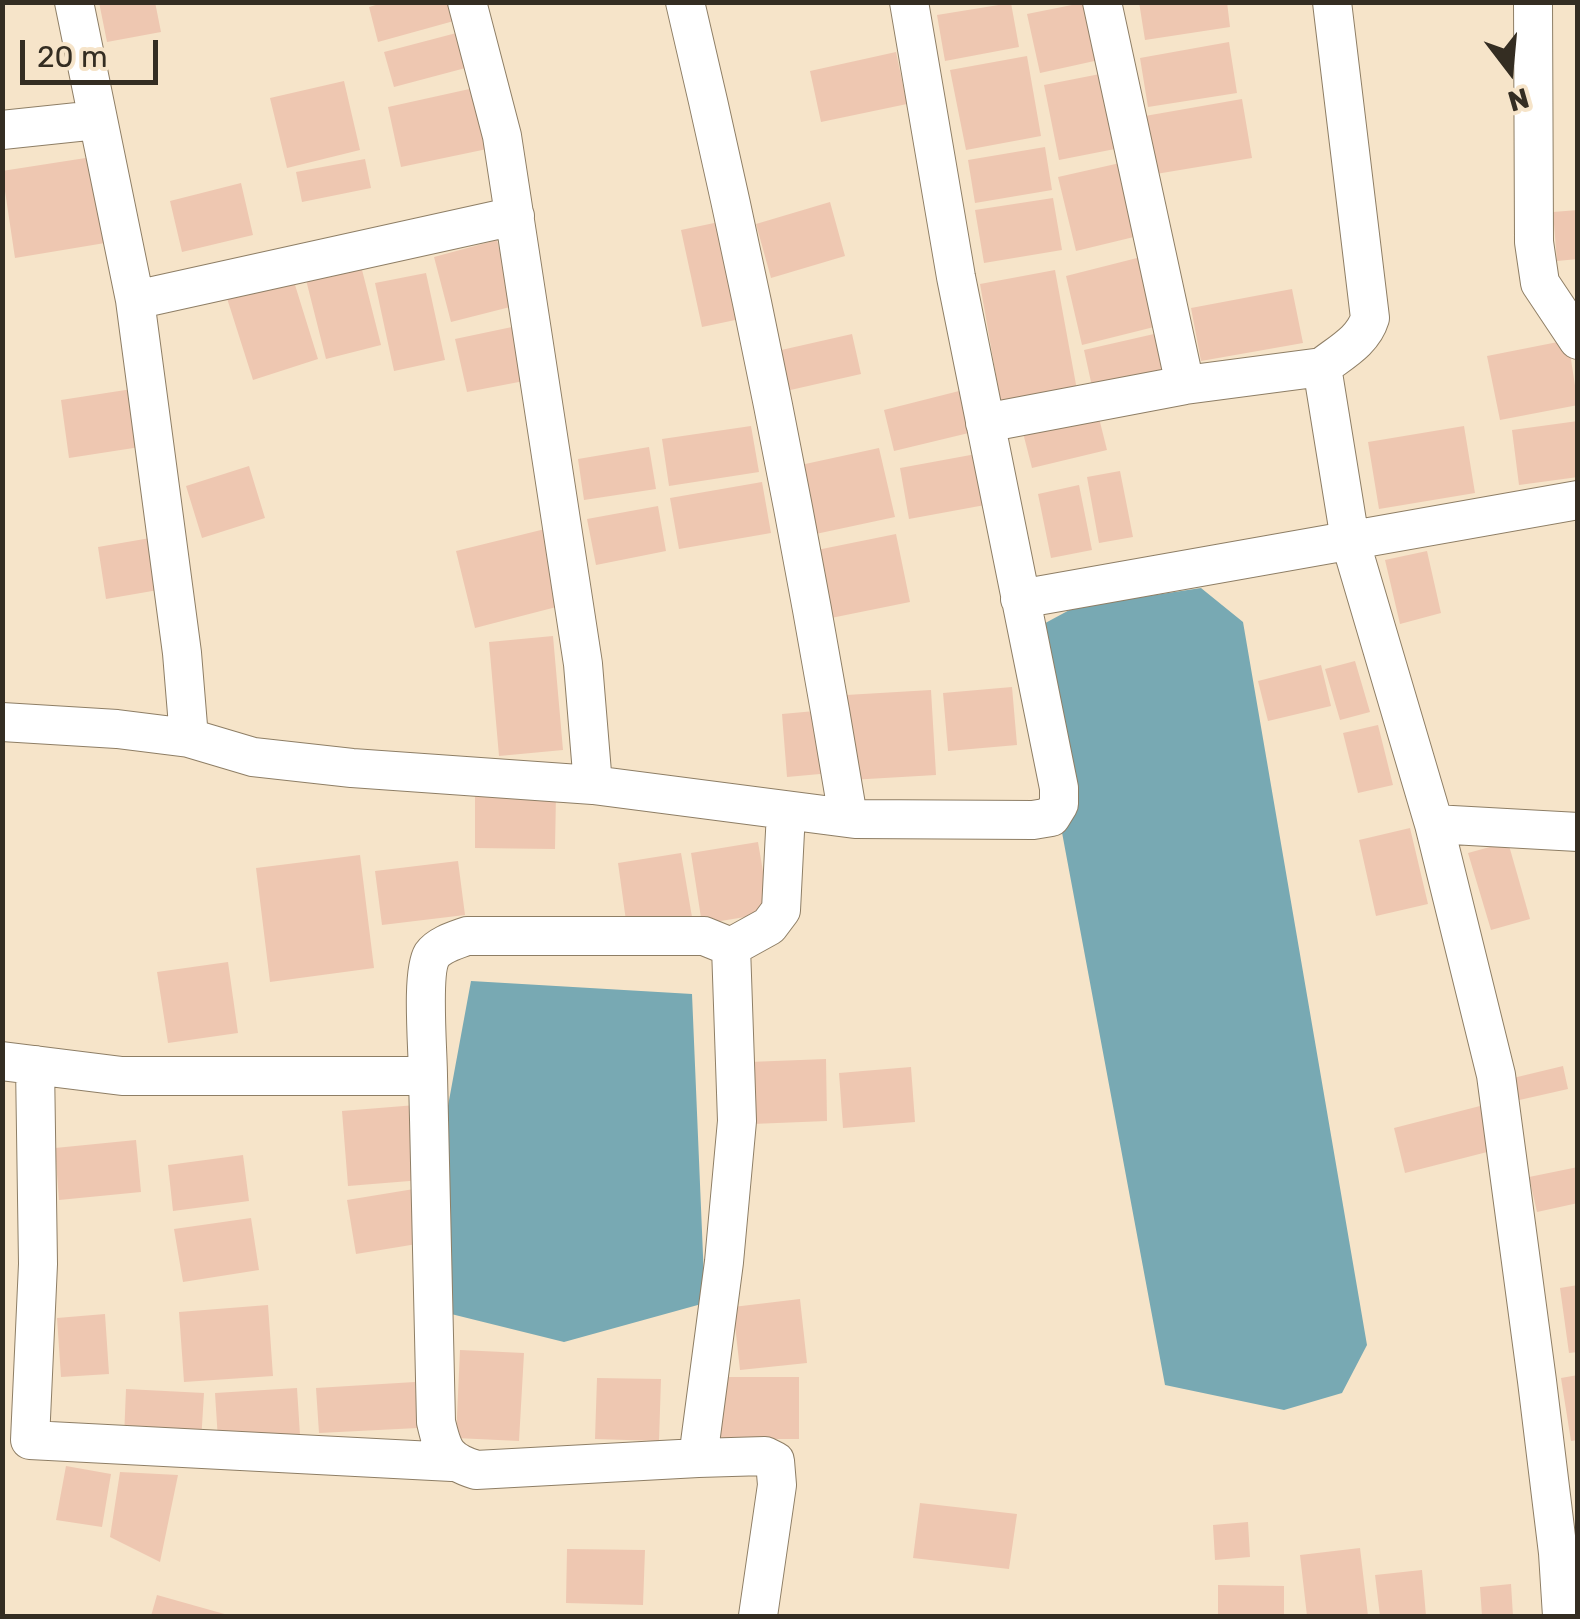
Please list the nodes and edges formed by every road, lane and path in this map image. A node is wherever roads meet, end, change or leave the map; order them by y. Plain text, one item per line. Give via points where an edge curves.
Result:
1 (74, 2) edge
2 (468, 2) edge
3 (685, 2) edge
4 (909, 2) edge
5 (1102, 2) edge
6 (1332, 2) edge
7 (1533, 2) edge
8 (97, 120) junction
9 (2, 130) edge
10 (515, 216) junction
11 (135, 300) junction
12 (1578, 340) edge
13 (1322, 367) junction
14 (1186, 386) junction
15 (984, 423) junction
16 (1578, 500) edge
17 (1350, 540) junction
18 (1020, 599) junction
19 (2, 722) edge
20 (189, 738) junction
21 (593, 785) junction
22 (786, 812) junction
23 (848, 818) junction
24 (1434, 824) junction
25 (1578, 832) edge
26 (731, 947) junction
27 (19, 1063) edge
28 (428, 1076) junction
29 (20, 1261) edge
30 (698, 1458) junction
31 (452, 1462) junction
32 (758, 1616) edge
33 (1562, 1616) edge

1 - 8 street
2 - 10 street
3 - 23 street via 733,206
4 - 15 street
5 - 14 street
6 - 13 street via 1370,318 1358,340
7 - 12 street via 1534,242 1540,283
8 - 9 street
8 - 11 street
10 - 11 street
10 - 21 street via 583,664
11 - 20 street
13 - 14 street
13 - 17 street
14 - 15 street
15 - 18 street
16 - 17 street
17 - 18 street
17 - 24 street
18 - 23 street via 1059,788 1051,816
19 - 20 street
20 - 21 street via 269,759
21 - 22 street
22 - 23 street
22 - 26 street via 781,910 768,926
24 - 25 street
24 - 33 street via 1496,1075
26 - 28 street via 704,936 467,936 450,942 433,954 426,974
26 - 30 street via 737,1121
27 - 28 street via 122,1076
27 - 29 street
28 - 31 street via 436,1422
29 - 31 street via 30,1440
30 - 31 street via 476,1470
30 - 32 street via 775,1461

